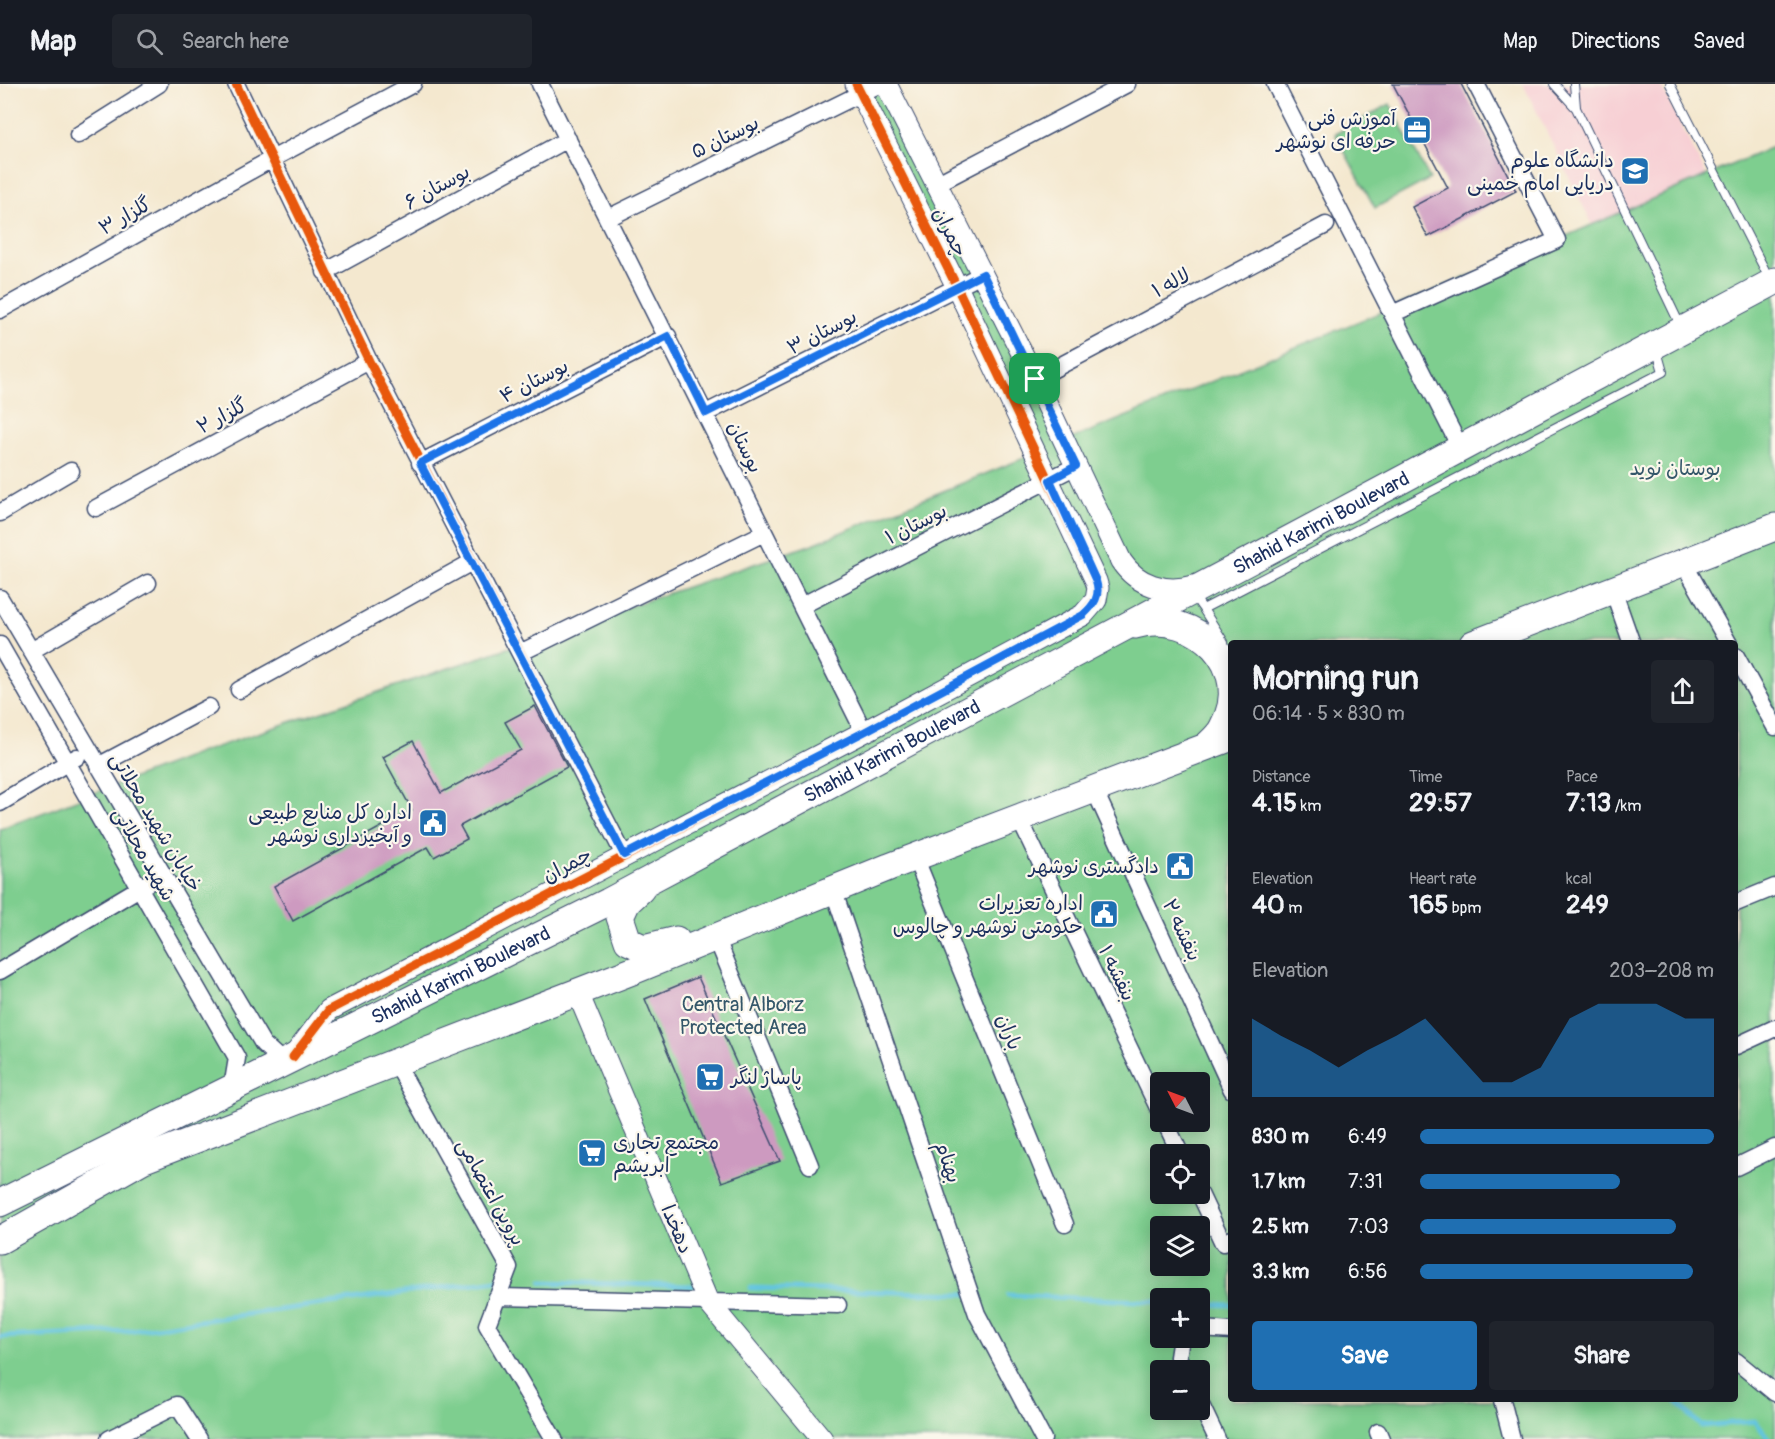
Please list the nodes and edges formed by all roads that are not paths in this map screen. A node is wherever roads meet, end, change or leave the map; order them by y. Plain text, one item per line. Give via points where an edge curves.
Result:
1 (159, 84) edge
2 (236, 84) edge
3 (413, 84) edge
4 (540, 84) edge
5 (880, 84) edge
6 (886, 84) edge
7 (1127, 84) edge
8 (1275, 84) edge
9 (1476, 84) edge
10 (1554, 84) edge
11 (1574, 84) edge
12 (1670, 84) edge
13 (858, 89) edge
14 (1576, 108) junction
15 (78, 135) dead end
16 (568, 139) junction
17 (270, 160) junction
18 (936, 184) junction
19 (608, 218) junction
20 (1326, 225) dead end
21 (325, 272) junction
22 (983, 274) junction
23 (1773, 282) edge
24 (957, 287) junction
25 (0, 310) edge
26 (1392, 314) junction
27 (1682, 330) junction
28 (668, 336) junction
29 (1655, 344) junction
30 (369, 361) junction
31 (1035, 379) junction
32 (706, 413) junction
33 (1461, 449) junction
34 (420, 463) junction
35 (1076, 466) junction
36 (71, 471) dead end
37 (1050, 480) junction
38 (96, 508) dead end
39 (0, 513) edge
40 (1773, 532) edge
41 (764, 533) junction
42 (472, 562) junction
43 (1683, 562) junction
44 (148, 583) dead end
45 (1613, 590) junction
46 (1200, 595) junction
47 (0, 598) edge
48 (801, 606) junction
49 (16, 626) junction
50 (1120, 629) junction
51 (0, 635) edge
52 (1483, 640) edge
53 (1631, 640) edge
54 (1726, 640) edge
55 (0, 645) edge
56 (1228, 647) edge
57 (31, 651) junction
58 (520, 653) junction
59 (1738, 660) edge
60 (1228, 672) edge
61 (239, 690) dead end
62 (209, 707) dead end
63 (1228, 714) edge
64 (1775, 727) edge
65 (864, 732) junction
66 (1220, 741) edge
67 (89, 750) junction
68 (68, 763) junction
69 (99, 766) junction
70 (1094, 789) junction
71 (0, 803) edge
72 (1018, 819) junction
73 (624, 855) junction
74 (915, 857) junction
75 (163, 874) junction
76 (650, 879) junction
77 (1775, 887) edge
78 (140, 888) junction
79 (833, 889) junction
80 (1738, 902) edge
81 (758, 919) junction
82 (716, 937) junction
83 (206, 947) junction
84 (181, 961) junction
85 (0, 971) edge
86 (578, 991) junction
87 (1775, 1028) edge
88 (1738, 1045) edge
89 (288, 1060) junction
90 (395, 1061) junction
91 (1228, 1081) edge
92 (232, 1088) junction
93 (1150, 1091) edge
94 (1775, 1148) edge
95 (810, 1166) dead end
96 (1738, 1166) edge
97 (1, 1201) edge
98 (1205, 1204) edge
99 (1065, 1224) dead end
100 (0, 1240) edge
101 (1228, 1241) edge
102 (497, 1298) junction
103 (708, 1302) junction
104 (838, 1305) dead end
105 (1210, 1330) edge
106 (1228, 1331) edge
107 (1738, 1363) edge
108 (1775, 1393) edge
109 (1503, 1402) edge
110 (1208, 1420) edge
111 (109, 1439) edge
112 (199, 1439) edge
113 (554, 1439) edge
114 (822, 1439) edge
115 (1044, 1439) edge
116 (1217, 1439) edge
117 (1512, 1439) edge

1 - 15 street
2 - 17 street
3 - 17 street, گلزار ۳
4 - 16 street, بوستان
5 - 13 street, بوستان ۵
6 - 18 street, چمران
7 - 18 street
8 - 26 street
9 - 26 street via 1557,240
10 - 14 lane
11 - 14 lane
12 - 23 lane
13 - 19 street, بوستان ۵
13 - 24 street, چمران
14 - 27 lane
16 - 19 street, بوستان
16 - 21 street, بوستان ۶
17 - 21 street
17 - 25 street, گلزار ۳
18 - 22 street, چمران
19 - 28 street, بوستان
20 - 31 street, لاله ۱
21 - 30 street
22 - 24 street, بوستان ۳
22 - 31 street, چمران
23 - 27 main road, Shahid Karimi Boulevard
24 - 32 street, بوستان ۳
24 - 37 street, چمران
26 - 33 street
27 - 29 main road, Shahid Karimi Boulevard
28 - 32 street, بوستان
28 - 34 street, بوستان ۴
29 - 33 main road, Shahid Karimi Boulevard
29 - 46 lane via 1663,372
30 - 34 street
30 - 38 street, گلزار ۲
31 - 35 street, چمران
32 - 41 street, بوستان
33 - 46 main road, Shahid Karimi Boulevard
34 - 42 street
35 - 37 street, بوستان ۱
35 - 46 street, چمران via 1121,561 1131,572 1153,586
36 - 39 street
37 - 48 street, بوستان ۱
37 - 65 street, چمران via 1096,581 1098,593 1094,604 1083,615
40 - 43 main road
41 - 48 street, بوستان
41 - 58 street
42 - 58 street
42 - 61 street
43 - 45 main road
43 - 54 street
44 - 57 street
45 - 52 main road
45 - 53 street
46 - 50 main road, Shahid Karimi Boulevard
46 - 56 lane
47 - 49 street, خیابان شهید محلاتی
48 - 65 street, بوستان
49 - 51 street
49 - 57 street, خیابان شهید محلاتی
50 - 60 main road via 1167,621 1190,627 1209,640 1224,659
50 - 76 main road, Shahid Karimi Boulevard
55 - 68 street, شهید محلاتی
57 - 67 street, خیابان شهید محلاتی
58 - 73 street
59 - 64 street
62 - 69 street
63 - 66 main road
65 - 73 street, چمران
66 - 70 main road
67 - 68 street
67 - 69 street, خیابان شهید محلاتی
68 - 71 street
68 - 78 street, شهید محلاتی
69 - 75 street, خیابان شهید محلاتی
70 - 72 main road
70 - 91 street, بنفشه ۲
72 - 74 main road
72 - 93 street, بنفشه ۱
73 - 89 street, چمران via 329,1010
74 - 79 main road
74 - 99 street, باران
75 - 78 street
75 - 83 street, خیابان شهید محلاتی
76 - 81 main road via 627,902 620,916 628,941 643,948 664,945 724,922
76 - 89 main road, Shahid Karimi Boulevard
77 - 80 street
78 - 84 street, شهید محلاتی
78 - 85 street
79 - 81 main road
79 - 115 street, بهنام via 977,1314
81 - 82 main road
82 - 86 main road
82 - 95 street
83 - 84 street
83 - 89 street, خیابان شهید محلاتی via 263,1044
84 - 92 street, شهید محلاتی via 237,1058
86 - 90 main road
86 - 103 street, دهخدا
87 - 88 street
89 - 92 main road, Shahid Karimi Boulevard
90 - 100 main road via 142,1160
90 - 102 street, پروین اعتصامی via 509,1267
92 - 97 main road, Shahid Karimi Boulevard
94 - 96 street
98 - 101 street via 1223,1243
102 - 103 street
102 - 113 street, پروین اعتصامی via 487,1326
103 - 104 street
103 - 114 street, دهخدا
105 - 106 street
107 - 108 street
109 - 117 street
110 - 116 street
111 - 112 street via 177,1405

